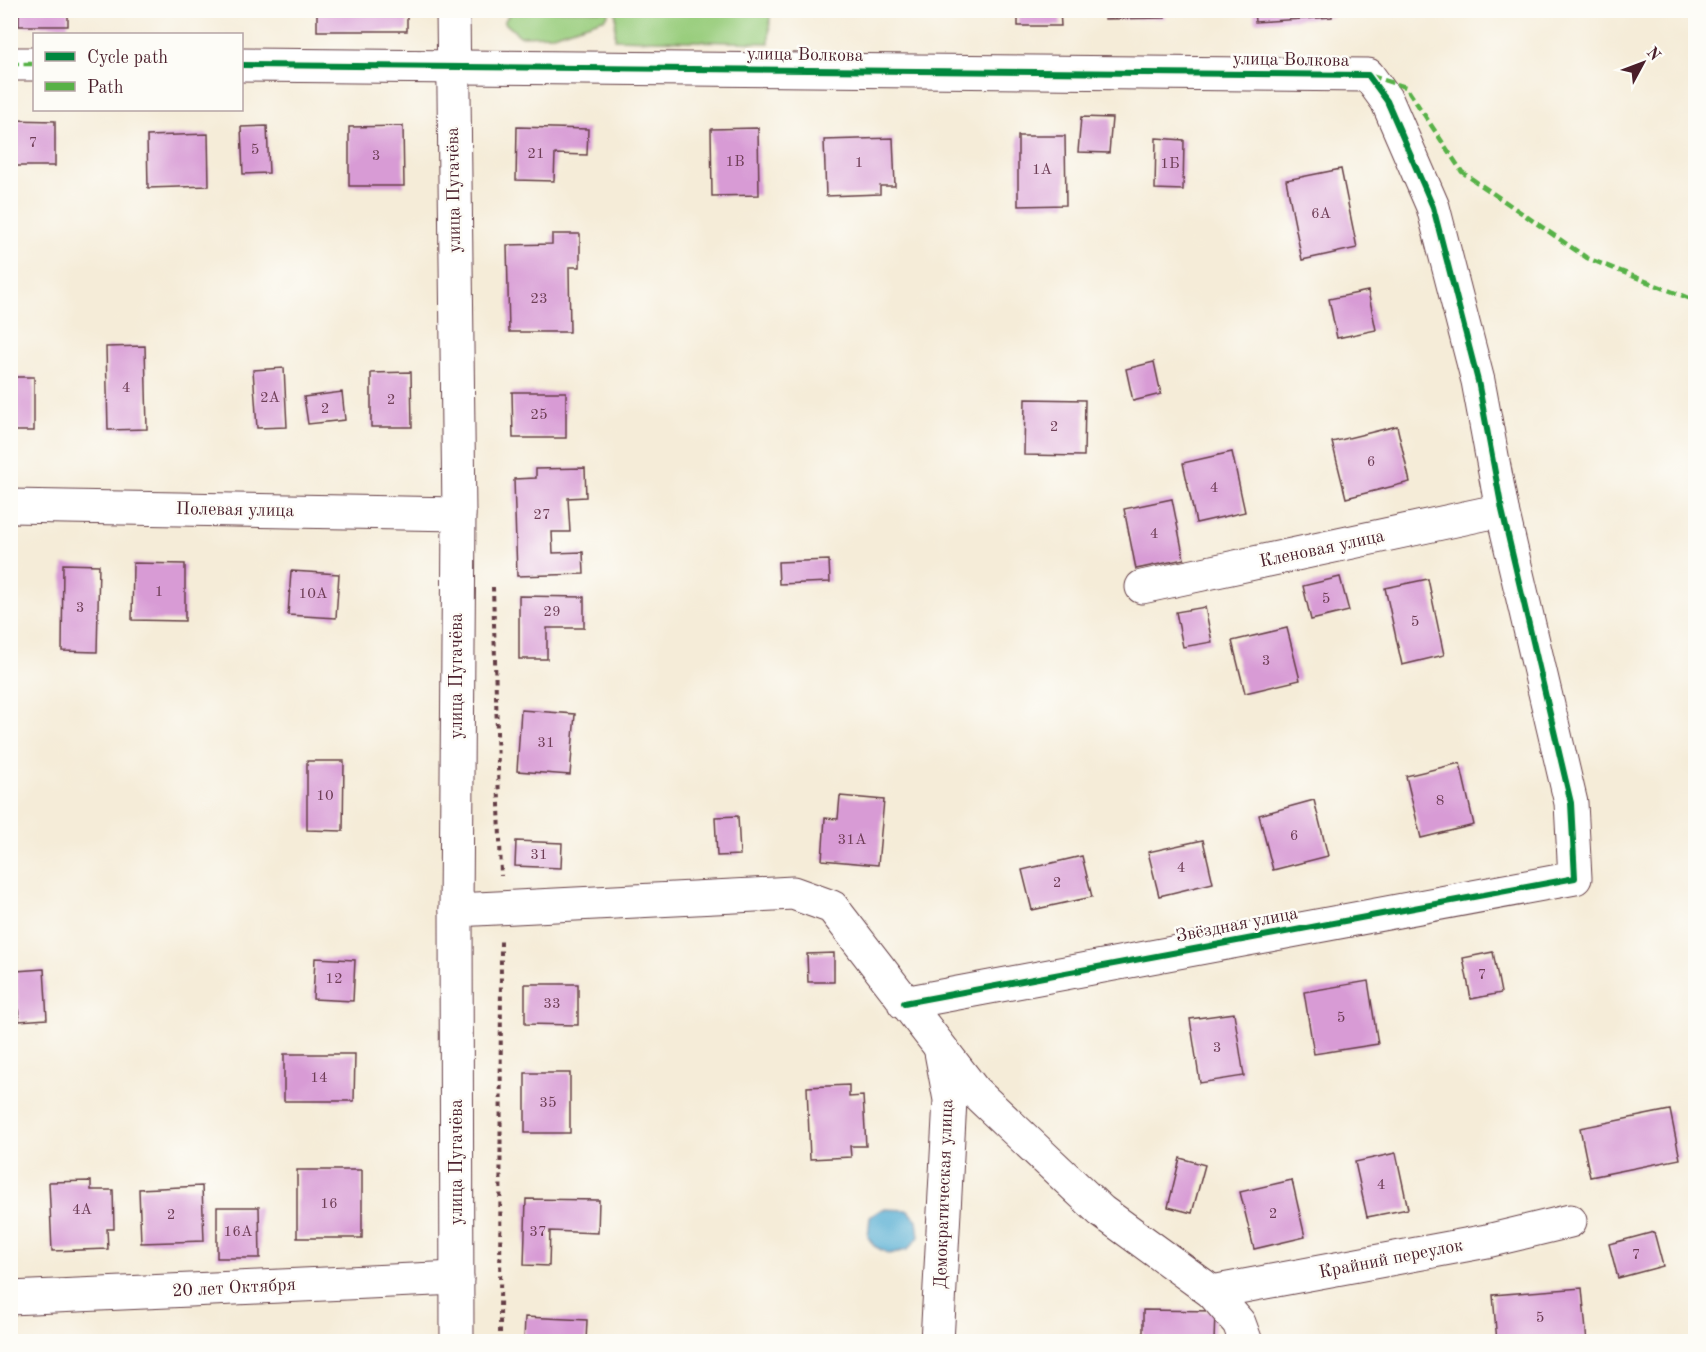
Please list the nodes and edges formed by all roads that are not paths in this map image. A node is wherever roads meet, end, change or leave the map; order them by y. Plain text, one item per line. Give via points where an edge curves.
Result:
1 (453, 10) edge
2 (10, 64) edge
3 (33, 64) edge
4 (243, 65) edge
5 (452, 66) junction
6 (10, 506) edge
7 (1502, 510) junction
8 (459, 514) junction
9 (1142, 587) dead end
10 (456, 910) junction
11 (904, 1003) junction
12 (940, 1047) junction
13 (1570, 1221) dead end
14 (457, 1278) junction
15 (1212, 1292) junction
16 (10, 1298) edge
17 (457, 1341) edge
18 (937, 1341) edge
19 (1246, 1341) edge

1 - 5 street, улица Пугачёва
2 - 3 street
4 - 5 street, улица Волкова
5 - 7 street, улица Волкова via 1368,75 1388,101 1433,207 1478,381
5 - 8 street, улица Пугачёва
6 - 8 street, Полевая улица
7 - 9 street, Кленовая улица
7 - 11 street, Звёздная улица via 1571,803 1575,878
8 - 10 street, улица Пугачёва
10 - 11 street via 793,893 832,907
10 - 14 street, улица Пугачёва
11 - 12 street
12 - 15 street via 974,1090 1101,1211
12 - 18 street, Демократическая улица via 950,1100
13 - 15 street, Крайний переулок via 1487,1241
14 - 16 street, 20 лет Октября
14 - 17 street, улица Пугачёва
15 - 19 street via 1239,1323

